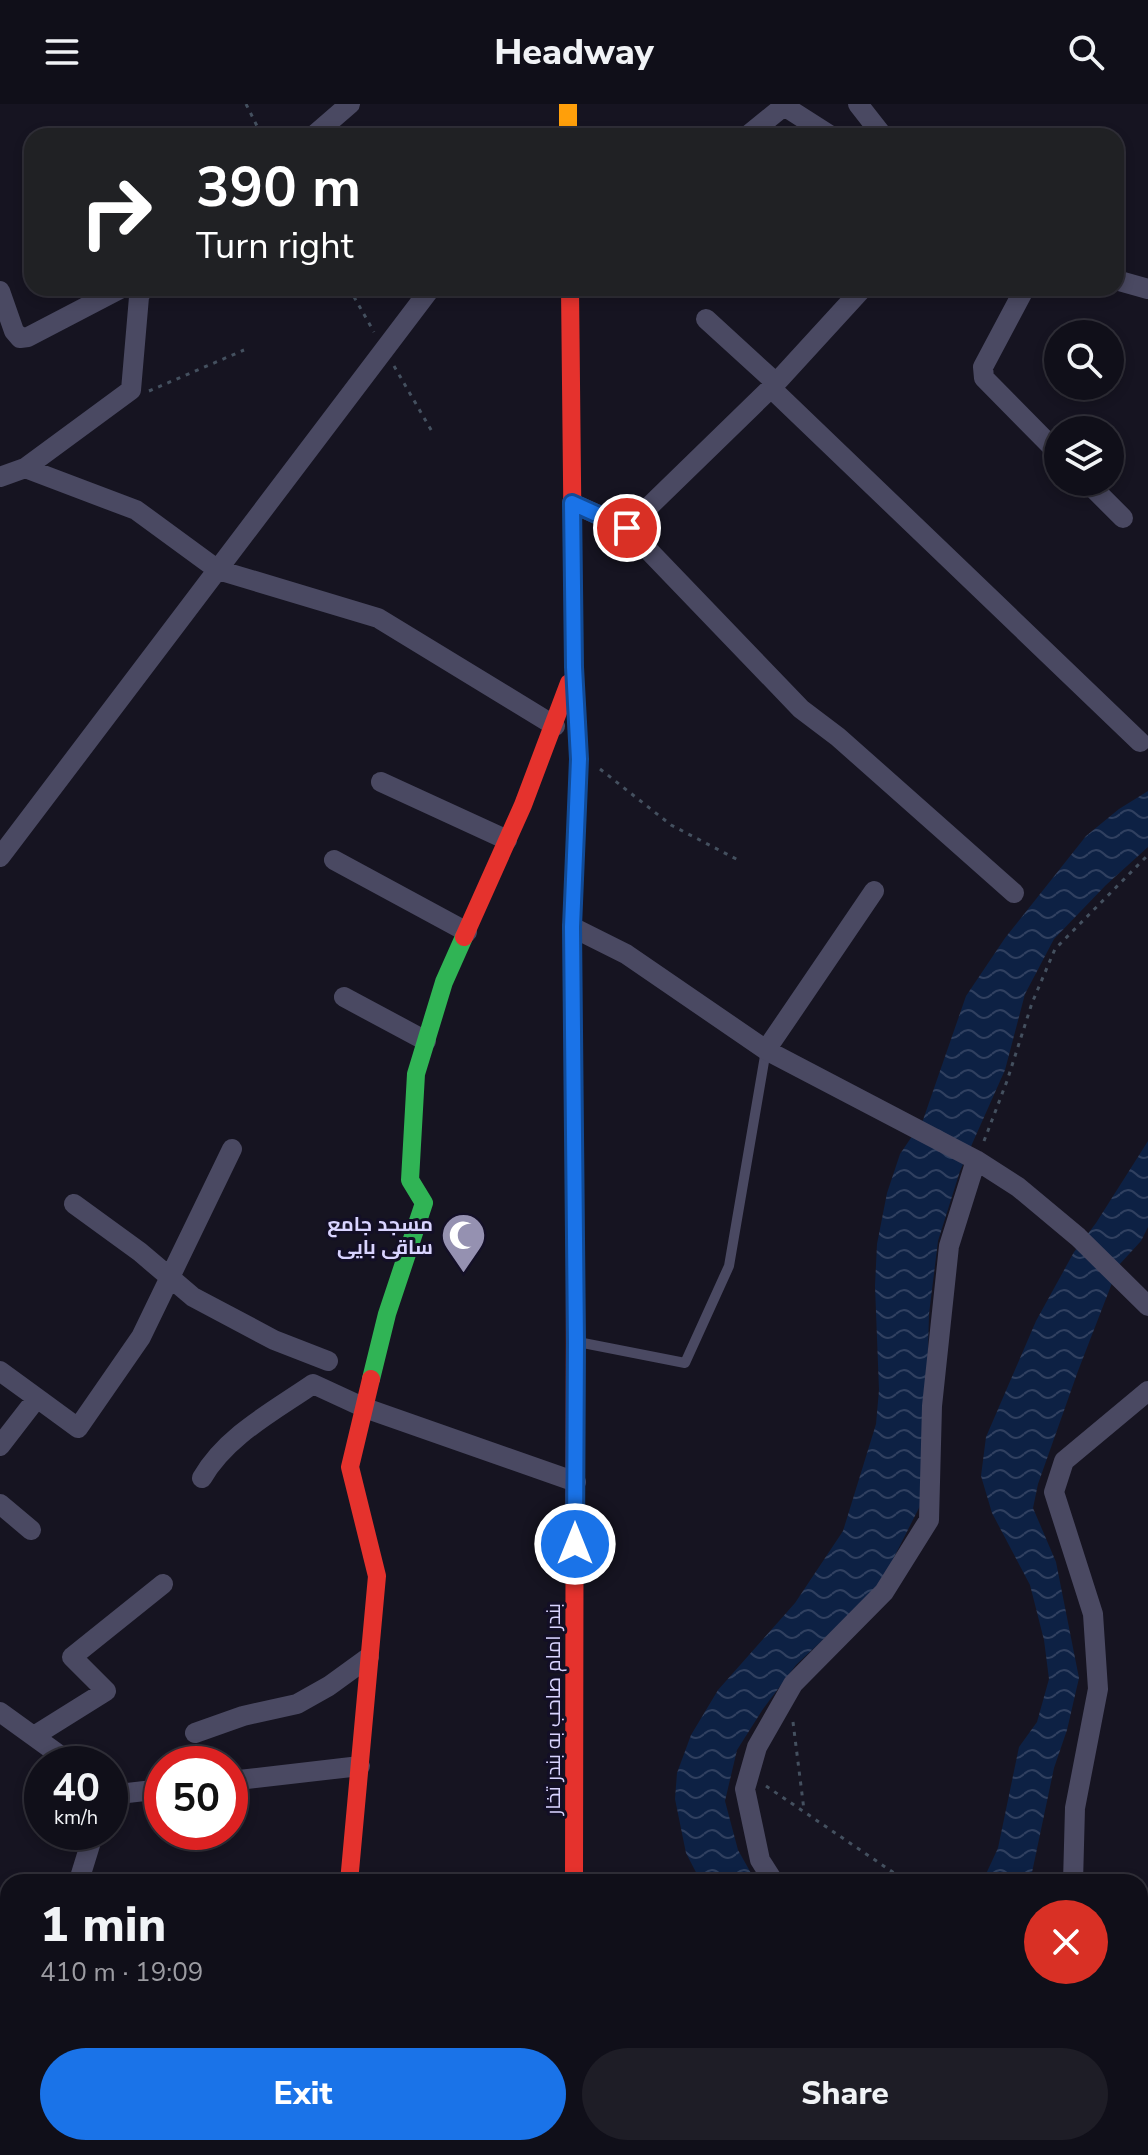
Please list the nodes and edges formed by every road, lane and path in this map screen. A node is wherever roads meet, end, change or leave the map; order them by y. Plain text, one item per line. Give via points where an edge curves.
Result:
1 (246, 104) edge
2 (350, 104) edge
3 (568, 104) edge
4 (858, 104) edge
5 (782, 105) edge
6 (258, 128) edge
7 (322, 128) edge
8 (568, 128) edge
9 (756, 128) edge
10 (818, 128) edge
11 (877, 128) edge
12 (1124, 282) edge
13 (1148, 289) edge
14 (0, 291) edge
15 (107, 296) edge
16 (139, 296) edge
17 (425, 296) edge
18 (570, 296) edge
19 (856, 296) edge
20 (1021, 296) edge
21 (706, 319) dead end
22 (244, 350) dead end
23 (774, 385) junction
24 (131, 390) junction
25 (1044, 439) edge
26 (25, 468) junction
27 (0, 477) edge
28 (1101, 496) edge
29 (572, 503) junction
30 (1123, 518) dead end
31 (627, 528) junction
32 (218, 570) junction
33 (574, 667) junction
34 (555, 726) junction
35 (1140, 742) dead end
36 (579, 759) junction
37 (381, 782) dead end
38 (507, 840) junction
39 (1148, 855) edge
40 (0, 857) edge
41 (334, 860) dead end
42 (740, 861) dead end
43 (874, 891) dead end
44 (1014, 893) dead end
45 (572, 927) junction
46 (467, 932) junction
47 (344, 997) dead end
48 (426, 1041) junction
49 (766, 1050) junction
50 (232, 1149) dead end
51 (976, 1160) junction
52 (74, 1204) dead end
53 (169, 1279) junction
54 (1148, 1306) edge
55 (576, 1342) junction
56 (328, 1361) dead end
57 (0, 1371) edge
58 (37, 1398) junction
59 (1143, 1402) edge
60 (365, 1408) junction
61 (0, 1446) edge
62 (202, 1478) dead end
63 (576, 1482) junction
64 (0, 1504) edge
65 (31, 1530) dead end
66 (163, 1584) dead end
67 (369, 1657) junction
68 (0, 1712) edge
69 (793, 1721) dead end
70 (195, 1733) dead end
71 (34, 1736) junction
72 (48, 1746) edge
73 (360, 1766) junction
74 (749, 1775) junction
75 (248, 1779) edge
76 (804, 1812) junction
77 (88, 1850) edge
78 (81, 1874) dead end
79 (350, 1874) edge
80 (574, 1874) edge
81 (769, 1874) edge
82 (896, 1874) edge
83 (1073, 1874) edge

1 - 6 path
2 - 7 street
3 - 8 main road
4 - 11 street
5 - 9 street
5 - 10 street
12 - 13 street
14 - 15 street via 20,338
16 - 24 street
17 - 32 street
18 - 29 main road, بندر امام صاحب به بندر تخار
19 - 23 street
20 - 25 street via 983,367 984,378
21 - 23 street
22 - 24 path via 140,395
23 - 31 street
23 - 35 street
24 - 26 street
26 - 27 street
26 - 32 street via 136,510
28 - 30 street
29 - 31 street
29 - 33 main road, بندر امام صاحب به بندر تخار
31 - 44 street via 801,709
32 - 34 street via 378,618
32 - 40 street
33 - 34 main road
33 - 36 main road, بندر امام صاحب به بندر تخار
34 - 38 main road
36 - 42 path via 598,767 671,825
36 - 45 main road, بندر امام صاحب به بندر تخار
37 - 38 street
38 - 46 main road
39 - 51 path via 1055,949
41 - 46 street
43 - 49 street
45 - 49 street via 626,954
45 - 55 main road, بندر امام صاحب به بندر تخار
46 - 48 main road
47 - 48 street
48 - 60 main road via 416,1074 410,1180 424,1203 387,1314
49 - 51 street
49 - 55 lane via 729,1266 685,1363
50 - 53 street
51 - 54 street via 1078,1237
51 - 74 street via 949,1246 932,1406 929,1520 884,1592 793,1684 757,1747
52 - 53 street
53 - 56 street via 274,1340
53 - 58 street via 141,1337 78,1428
55 - 63 main road, بندر امام صاحب به بندر تخار
57 - 58 street
58 - 61 street
59 - 83 street via 1064,1461 1054,1492 1093,1614 1098,1689 1075,1808
60 - 62 street via 313,1384 238,1437 212,1460
60 - 63 street
60 - 67 main road via 350,1467 377,1576
63 - 80 main road, بندر امام صاحب به بندر تخار
64 - 65 street
66 - 71 street via 72,1657 106,1691
67 - 70 street via 297,1704
67 - 73 main road
68 - 71 street
69 - 76 path
71 - 72 street
73 - 75 street
73 - 79 main road
74 - 76 path
74 - 81 street via 745,1789 760,1860
76 - 82 path
77 - 78 street

